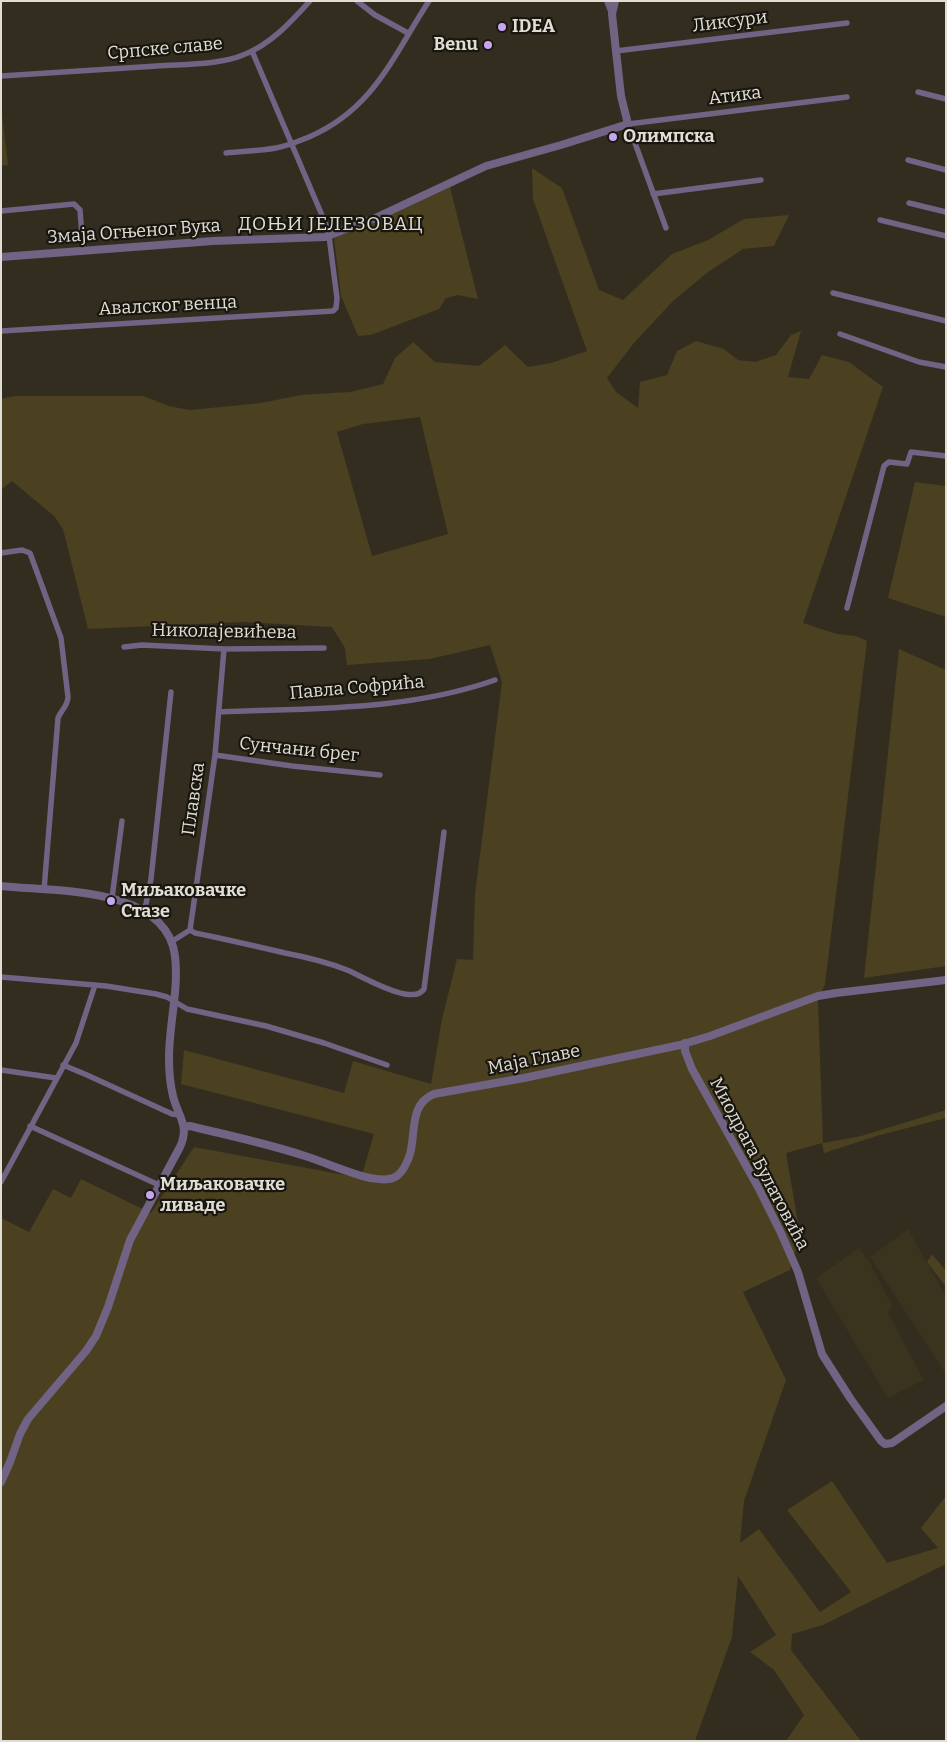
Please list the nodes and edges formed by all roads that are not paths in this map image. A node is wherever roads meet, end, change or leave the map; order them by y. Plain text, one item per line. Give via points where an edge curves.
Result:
1 (310, 1) edge
2 (357, 1) edge
3 (429, 1) edge
4 (608, 1) edge
5 (615, 1) edge
6 (612, 10) junction
7 (848, 23) dead end
8 (408, 34) junction
9 (252, 51) junction
10 (616, 51) junction
11 (1, 76) edge
12 (918, 92) dead end
13 (847, 97) dead end
14 (946, 99) edge
15 (628, 124) junction
16 (291, 144) junction
17 (226, 153) dead end
18 (908, 160) dead end
19 (946, 170) edge
20 (761, 180) dead end
21 (653, 194) junction
22 (909, 203) dead end
23 (1, 212) edge
24 (946, 212) edge
25 (880, 220) dead end
26 (666, 228) dead end
27 (329, 236) junction
28 (946, 236) edge
29 (83, 250) junction
30 (1, 257) edge
31 (833, 293) dead end
32 (946, 320) edge
33 (1, 331) edge
34 (840, 334) dead end
35 (946, 367) edge
36 (946, 456) edge
37 (1, 553) edge
38 (847, 608) dead end
39 (124, 647) dead end
40 (224, 648) junction
41 (324, 648) dead end
42 (495, 680) dead end
43 (171, 692) dead end
44 (219, 712) junction
45 (215, 755) junction
46 (380, 774) dead end
47 (122, 821) dead end
48 (444, 832) dead end
49 (1, 886) edge
50 (44, 890) junction
51 (112, 898) junction
52 (143, 910) junction
53 (190, 930) junction
54 (171, 942) junction
55 (1, 977) edge
56 (946, 980) edge
57 (95, 985) junction
58 (174, 1001) junction
59 (685, 1043) junction
60 (63, 1065) junction
61 (387, 1065) dead end
62 (1, 1070) edge
63 (56, 1078) junction
64 (180, 1115) junction
65 (30, 1126) junction
66 (184, 1127) junction
67 (4, 1170) edge
68 (1, 1182) edge
69 (158, 1185) junction
70 (946, 1406) edge
71 (1, 1482) edge

1 - 9 street, Српске славе via 280,32
2 - 8 street
3 - 8 street
4 - 6 street
5 - 6 street
6 - 10 street
7 - 10 street, Ликсури
8 - 16 street via 382,77 354,108 328,128
9 - 11 street, Српске славе via 214,61
9 - 16 street
10 - 15 street
12 - 14 street
13 - 15 street, Атика
15 - 21 street
15 - 27 street via 474,170 373,219
16 - 17 street
16 - 27 street
18 - 19 street
20 - 21 street
21 - 26 street
22 - 24 street
23 - 29 street via 74,204 80,210
25 - 28 street
27 - 29 street, Змаја Огњеног Вука
27 - 33 street, Авалског венца via 337,298 336,308 330,312
29 - 30 street, Змаја Огњеног Вука
31 - 32 street
34 - 35 street via 919,362
36 - 38 street via 911,452 907,464 889,462 884,466
37 - 50 street via 22,550 30,553 63,647 68,702 58,718
39 - 40 street, Николајевићева
40 - 41 street, Николајевићева
40 - 44 street, Плавска
42 - 44 street, Павла Софрића via 446,695 404,702
43 - 52 street via 151,878
44 - 45 street, Плавска
45 - 46 street, Сунчани брег
45 - 53 street, Плавска
47 - 51 street
48 - 53 street via 424,989 419,994 393,991 348,970 307,957
49 - 50 street
50 - 51 street
51 - 52 street
52 - 54 street via 156,920
53 - 54 street
54 - 58 street via 176,968
55 - 57 street
56 - 59 street, Маја Главе via 818,996
57 - 58 street via 156,994
57 - 60 street via 79,1036
58 - 61 street via 187,1009 283,1031
58 - 64 street via 169,1062 172,1095
59 - 66 street, Маја Главе via 430,1096 421,1102 416,1113 405,1166 397,1176 387,1180 359,1175 304,1155
59 - 70 street, Миодрага Булатовића via 692,1069 781,1233 798,1272 822,1354 850,1398 885,1444 892,1443
60 - 63 street
60 - 64 street
62 - 63 street
63 - 65 street
64 - 66 street
65 - 67 street
65 - 69 street
66 - 69 street via 180,1147
67 - 68 street
69 - 71 street via 127,1248 100,1328 86,1351 28,1418

